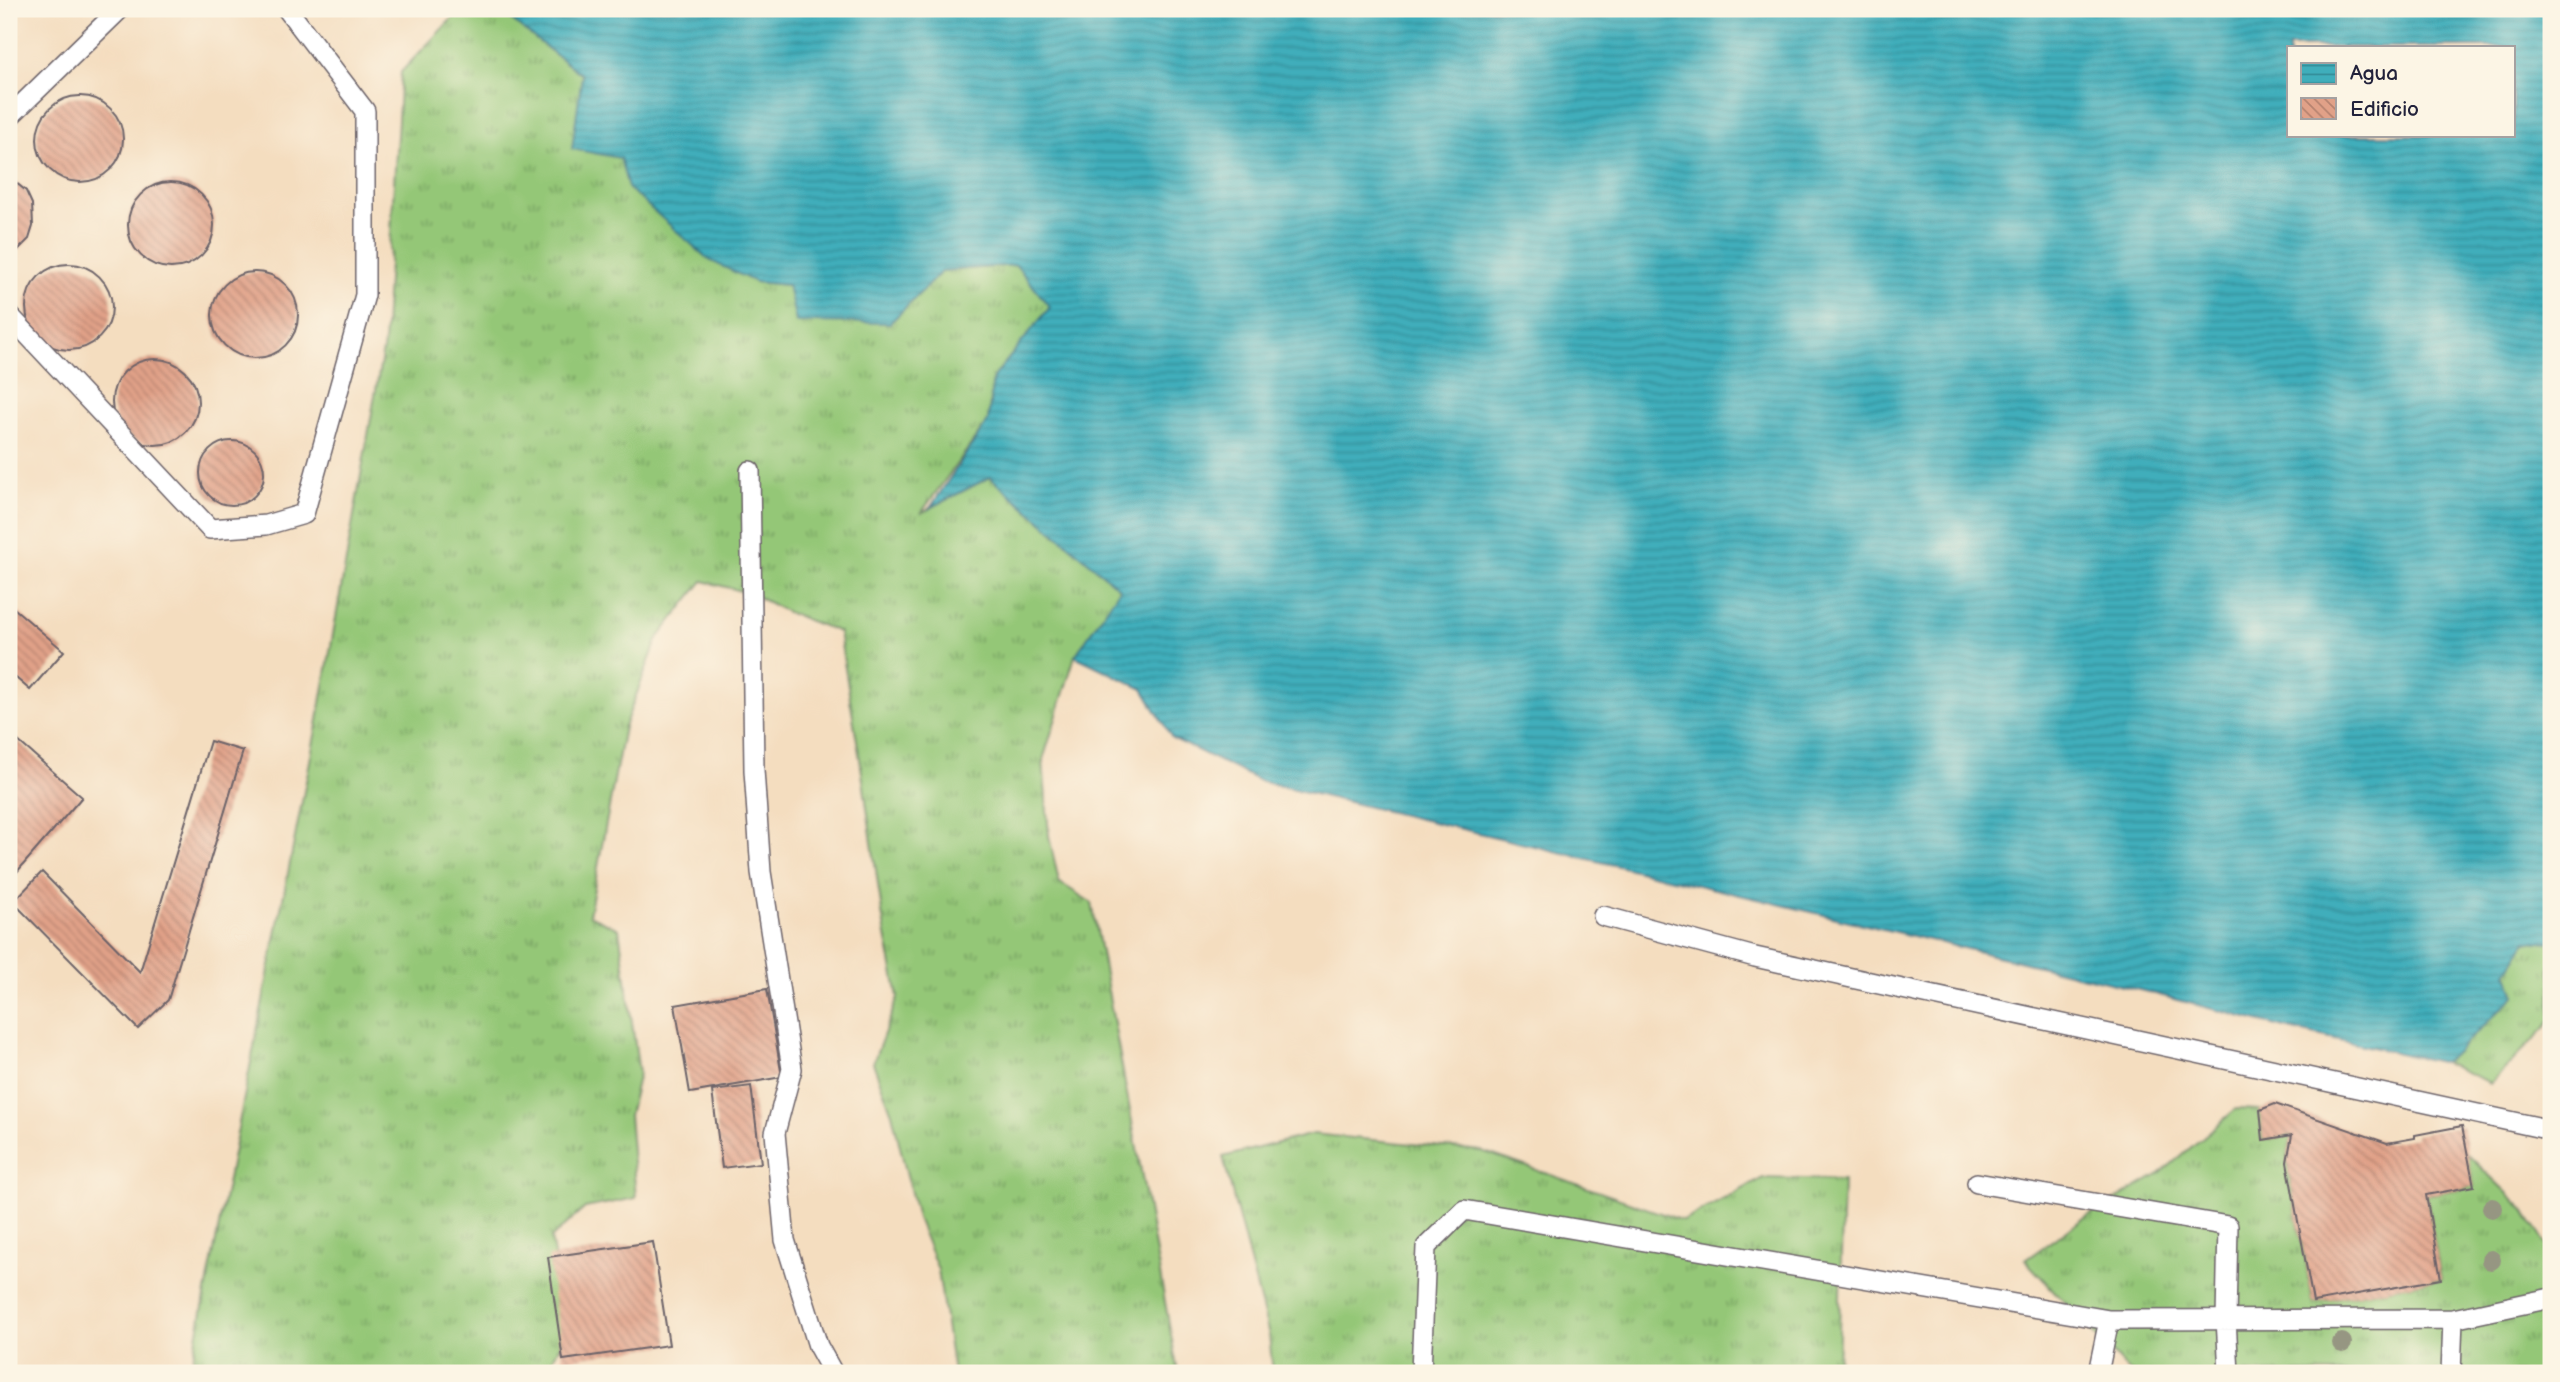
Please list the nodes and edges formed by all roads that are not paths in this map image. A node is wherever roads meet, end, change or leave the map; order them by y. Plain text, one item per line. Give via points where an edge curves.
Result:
1 (120, 9) edge
2 (288, 9) edge
3 (9, 117) edge
4 (9, 315) edge
5 (750, 471) dead end
6 (1603, 916) dead end
7 (2551, 1130) edge
8 (1977, 1182) dead end
9 (2551, 1298) edge
10 (2226, 1319) junction
11 (2453, 1319) junction
12 (2109, 1320) junction
13 (833, 1373) edge
14 (1421, 1373) edge
15 (2098, 1373) edge
16 (2229, 1373) edge
17 (2451, 1373) edge

1 - 3 lane
2 - 4 lane via 365,111 365,295 304,514 210,530
5 - 13 lane via 755,795 763,886 792,1069 775,1133 785,1240 818,1346
6 - 7 lane via 1755,957
8 - 10 lane via 2228,1226
9 - 11 lane
10 - 11 lane
10 - 12 lane
10 - 16 lane
11 - 17 lane
12 - 14 lane via 1464,1210 1426,1247
12 - 15 lane

